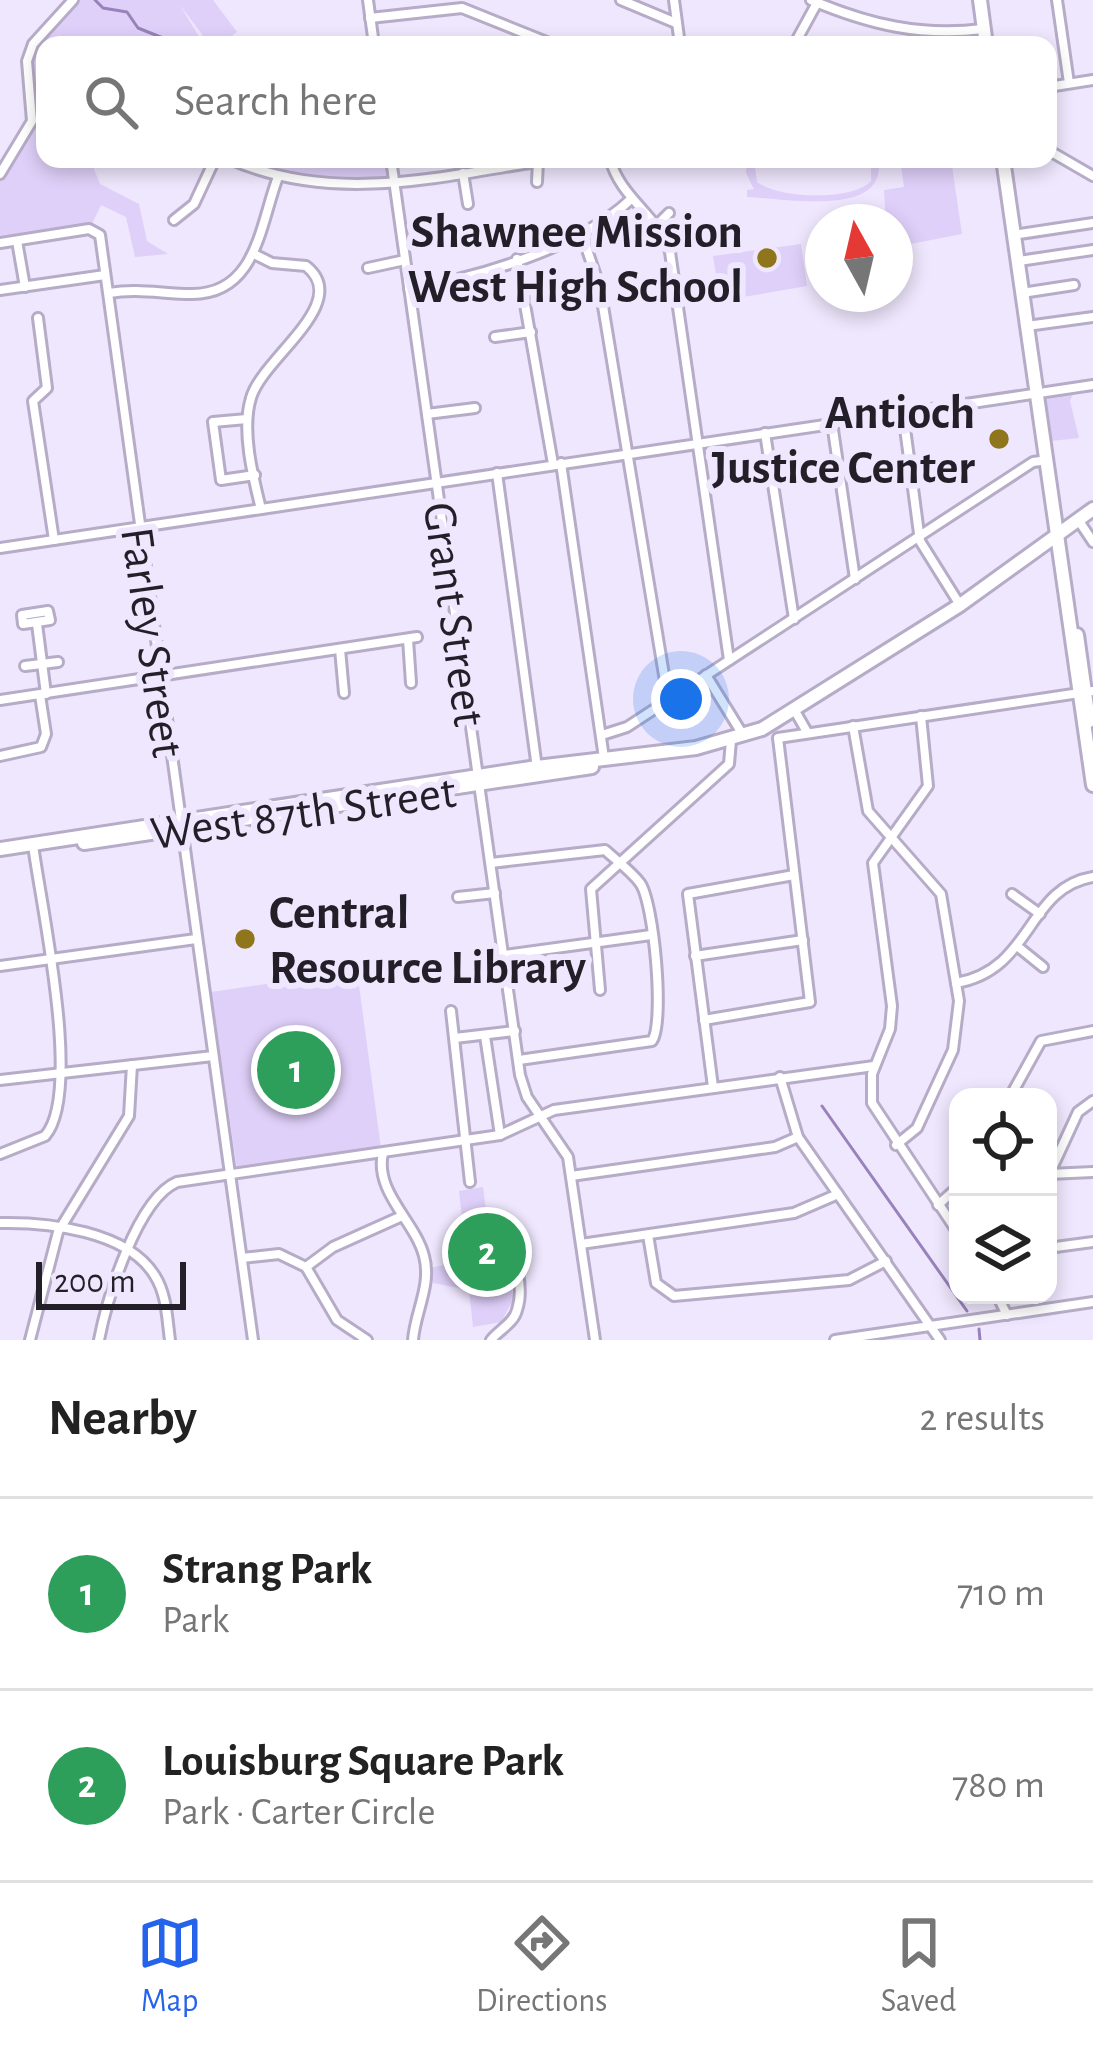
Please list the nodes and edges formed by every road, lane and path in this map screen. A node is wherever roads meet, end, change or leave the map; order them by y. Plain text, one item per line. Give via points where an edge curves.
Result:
1 (73, 0) edge
2 (368, 0) edge
3 (621, 0) edge
4 (674, 0) edge
5 (980, 0) edge
6 (1057, 0) edge
7 (816, 1) edge
8 (370, 18) junction
9 (676, 23) junction
10 (984, 29) junction
11 (40, 36) edge
12 (373, 36) edge
13 (532, 36) edge
14 (678, 36) edge
15 (798, 36) edge
16 (985, 36) edge
17 (36, 41) edge
18 (1093, 80) edge
19 (1069, 83) junction
20 (1057, 85) edge
21 (1057, 155) edge
22 (211, 168) edge
23 (254, 168) edge
24 (392, 168) edge
25 (494, 168) edge
26 (538, 168) edge
27 (614, 168) edge
28 (1004, 168) edge
29 (463, 173) junction
30 (0, 174) edge
31 (1093, 176) edge
32 (278, 177) junction
33 (537, 182) dead end
34 (394, 183) junction
35 (630, 200) junction
36 (467, 204) dead end
37 (670, 213) dead end
38 (174, 220) dead end
39 (1093, 223) edge
40 (657, 225) junction
41 (581, 232) junction
42 (1013, 235) junction
43 (17, 241) junction
44 (0, 243) edge
45 (1093, 250) edge
46 (254, 254) junction
47 (517, 259) junction
48 (405, 260) junction
49 (1017, 261) junction
50 (368, 268) dead end
51 (106, 275) junction
52 (1074, 285) dead end
53 (25, 286) junction
54 (409, 288) junction
55 (0, 290) edge
56 (109, 293) junction
57 (1022, 293) junction
58 (1093, 317) edge
59 (38, 318) dead end
60 (1027, 326) junction
61 (531, 332) junction
62 (495, 337) dead end
63 (1093, 386) edge
64 (1038, 394) junction
65 (475, 408) dead end
66 (903, 412) junction
67 (427, 414) junction
68 (247, 419) junction
69 (832, 423) junction
70 (765, 433) junction
71 (698, 443) junction
72 (630, 453) junction
73 (1047, 460) junction
74 (557, 464) junction
75 (497, 473) junction
76 (255, 475) junction
77 (437, 482) junction
78 (261, 509) junction
79 (1093, 509) edge
80 (1086, 525) edge
81 (137, 527) junction
82 (920, 536) junction
83 (1058, 538) junction
84 (54, 540) junction
85 (1093, 542) edge
86 (0, 548) edge
87 (855, 579) junction
88 (960, 605) junction
89 (794, 620) junction
90 (37, 623) dead end
91 (340, 649) junction
92 (729, 660) junction
93 (58, 662) dead end
94 (42, 664) junction
95 (26, 666) dead end
96 (706, 675) junction
97 (159, 676) junction
98 (411, 683) dead end
99 (1085, 692) edge
100 (344, 693) dead end
101 (43, 694) junction
102 (668, 699) junction
103 (0, 700) edge
104 (795, 711) junction
105 (921, 716) junction
106 (854, 726) junction
107 (808, 732) junction
108 (602, 735) junction
109 (737, 738) junction
110 (0, 756) edge
111 (604, 762) junction
112 (538, 772) junction
113 (480, 781) junction
114 (1093, 785) edge
115 (180, 825) junction
116 (888, 838) junction
117 (33, 847) junction
118 (0, 852) edge
119 (491, 863) junction
120 (619, 863) junction
121 (794, 875) junction
122 (1093, 877) edge
123 (495, 893) junction
124 (1012, 894) dead end
125 (458, 897) dead end
126 (1040, 914) junction
127 (651, 935) junction
128 (196, 939) junction
129 (803, 940) junction
130 (594, 943) junction
131 (1017, 946) junction
132 (504, 956) junction
133 (695, 956) junction
134 (48, 959) junction
135 (0, 967) edge
136 (1043, 967) dead end
137 (956, 983) junction
138 (600, 989) dead end
139 (451, 1010) dead end
140 (704, 1020) junction
141 (515, 1031) junction
142 (1093, 1031) edge
143 (485, 1036) junction
144 (455, 1038) junction
145 (213, 1057) junction
146 (519, 1060) junction
147 (132, 1065) junction
148 (874, 1066) junction
149 (63, 1073) junction
150 (780, 1077) junction
151 (0, 1080) edge
152 (713, 1087) junction
153 (1014, 1088) edge
154 (1093, 1101) edge
155 (541, 1115) junction
156 (500, 1135) junction
157 (798, 1137) junction
158 (465, 1140) junction
159 (896, 1145) junction
160 (384, 1152) junction
161 (0, 1154) edge
162 (1057, 1158) edge
163 (1093, 1172) edge
164 (230, 1174) junction
165 (1057, 1175) edge
166 (571, 1176) junction
167 (470, 1182) dead end
168 (838, 1194) junction
169 (949, 1195) edge
170 (938, 1204) junction
171 (402, 1216) junction
172 (949, 1220) edge
173 (0, 1223) edge
174 (493, 1226) dead end
175 (60, 1228) junction
176 (648, 1235) junction
177 (1093, 1242) edge
178 (581, 1244) junction
179 (1057, 1248) edge
180 (129, 1250) junction
181 (242, 1258) junction
182 (886, 1262) junction
183 (306, 1268) junction
184 (1093, 1302) edge
185 (1002, 1304) edge
186 (1007, 1315) junction
187 (931, 1326) junction
188 (30, 1340) edge
189 (99, 1340) edge
190 (170, 1340) edge
191 (253, 1340) edge
192 (367, 1340) edge
193 (413, 1340) edge
194 (490, 1340) edge
195 (595, 1340) edge
196 (835, 1340) edge
197 (940, 1340) edge

1 - 11 street
2 - 8 street
3 - 9 street
4 - 9 street
5 - 10 main road
6 - 19 street
7 - 10 street via 912,31
7 - 15 street
8 - 12 street
8 - 13 street via 462,8
9 - 14 street
10 - 16 main road
17 - 30 street via 28,61 32,121
18 - 19 street
19 - 20 street
21 - 31 street
22 - 38 street via 194,204
23 - 32 street
24 - 34 street, Grant Street
25 - 29 street
26 - 33 street
27 - 35 street
28 - 42 main road
29 - 34 street
29 - 36 street
32 - 34 street via 332,186
32 - 46 street
34 - 48 street, Grant Street
35 - 40 street
35 - 41 street
37 - 40 street
39 - 42 street
40 - 71 street via 672,260
41 - 47 street
41 - 72 street via 601,288
42 - 49 main road
43 - 44 street
43 - 51 street, Farley Street via 96,230
43 - 53 street
45 - 49 street
46 - 56 street via 235,280 207,293
46 - 68 street via 306,266 320,294 311,319 260,376
47 - 54 street
47 - 61 street
48 - 50 street
48 - 54 street, Grant Street
49 - 57 main road
51 - 53 street
51 - 56 street, Farley Street
52 - 57 street
53 - 55 street
54 - 67 street, Grant Street
56 - 81 street, Farley Street
57 - 60 main road
58 - 60 street
59 - 84 street via 47,388 33,401
60 - 64 main road
61 - 62 street
61 - 74 street
63 - 64 street
64 - 66 street
64 - 73 main road
65 - 67 street
66 - 69 street
66 - 82 street
67 - 77 street, Grant Street
68 - 76 street
68 - 76 street via 213,422 221,480
69 - 70 street
69 - 87 street
70 - 71 street
70 - 89 street
71 - 72 street
71 - 92 street
72 - 74 street
72 - 102 street
73 - 82 street
73 - 83 main road
74 - 75 street
74 - 108 street
75 - 77 street
75 - 112 street
76 - 78 street
77 - 78 street
77 - 113 street, Grant Street
78 - 81 street
79 - 80 main road, West 87th Street
80 - 83 main road, West 87th Street
80 - 85 street
81 - 84 street
81 - 97 street, Farley Street
82 - 87 street
82 - 88 street
83 - 88 main road, West 87th Street
83 - 99 main road
84 - 86 street
87 - 89 street
88 - 104 main road, West 87th Street
89 - 92 street
90 - 94 street
91 - 97 street
91 - 98 street via 413,638
91 - 100 street
92 - 96 street
93 - 94 street
94 - 95 street
94 - 101 street
96 - 102 street
96 - 109 street
97 - 101 street
97 - 115 street, Farley Street
99 - 105 street
99 - 114 main road
101 - 103 street
101 - 110 street via 41,747
102 - 108 street
104 - 107 street
104 - 109 main road, West 87th Street
105 - 106 street
105 - 116 street via 928,786
106 - 107 street
106 - 116 street via 866,806
107 - 121 street via 776,745
108 - 111 street
109 - 111 main road, West 87th Street
109 - 120 street via 729,764
111 - 112 main road, West 87th Street
112 - 113 main road, West 87th Street
113 - 115 main road, West 87th Street
113 - 119 street, Grant Street
115 - 117 main road, West 87th Street
115 - 128 street, Farley Street
116 - 137 street via 940,894
116 - 148 street via 873,871 892,1018
117 - 118 main road, West 87th Street
117 - 134 street
119 - 120 street via 598,849
119 - 123 street, Grant Street
120 - 127 street via 641,884
120 - 130 street via 589,895
121 - 129 street
121 - 133 street via 688,894
122 - 126 street via 1065,886
123 - 125 street
123 - 132 street, Grant Street
124 - 126 street
126 - 131 street
127 - 130 street
127 - 146 street via 659,997 652,1041
128 - 134 street
128 - 145 street, Farley Street
129 - 133 street
129 - 140 street via 809,1002
130 - 132 street
130 - 138 street
131 - 136 street
131 - 137 street via 990,974
132 - 141 street, Grant Street
133 - 140 street
134 - 135 street
134 - 149 street
137 - 159 street via 953,1049 917,1128
139 - 144 street
140 - 152 street
141 - 143 street
141 - 146 street, Grant Street
142 - 153 street via 1035,1046
143 - 144 street
143 - 156 street
144 - 158 street
145 - 147 street
145 - 164 street, Farley Street
146 - 155 street, Grant Street via 525,1092
147 - 149 street
147 - 175 street via 130,1116
148 - 150 street
148 - 159 street via 872,1102
149 - 151 street
149 - 161 street via 51,1128 32,1145
150 - 152 street
150 - 157 street
152 - 155 street
154 - 162 street via 1078,1112
155 - 156 street
155 - 166 street, Grant Street via 563,1143
156 - 158 street
157 - 166 street
157 - 168 street
158 - 160 street
158 - 167 street
159 - 170 street
160 - 164 street
160 - 171 street via 387,1187
163 - 165 street
164 - 180 street via 168,1186
164 - 181 street, Farley Street
166 - 178 street, Grant Street
168 - 176 street via 794,1213
168 - 182 street
169 - 170 street
170 - 172 street
171 - 183 street via 333,1246
171 - 193 street via 426,1268
173 - 175 street
174 - 194 street via 510,1244 519,1302
175 - 180 street
175 - 188 street
176 - 178 street
176 - 182 street via 656,1282 674,1296 849,1280
177 - 179 street
178 - 195 street, Grant Street
180 - 189 street
180 - 190 street via 159,1284
181 - 183 street via 278,1254
181 - 191 street, Farley Street
182 - 187 street
183 - 192 street via 337,1319
184 - 186 street
185 - 186 street
186 - 187 street
187 - 196 street
187 - 197 street

